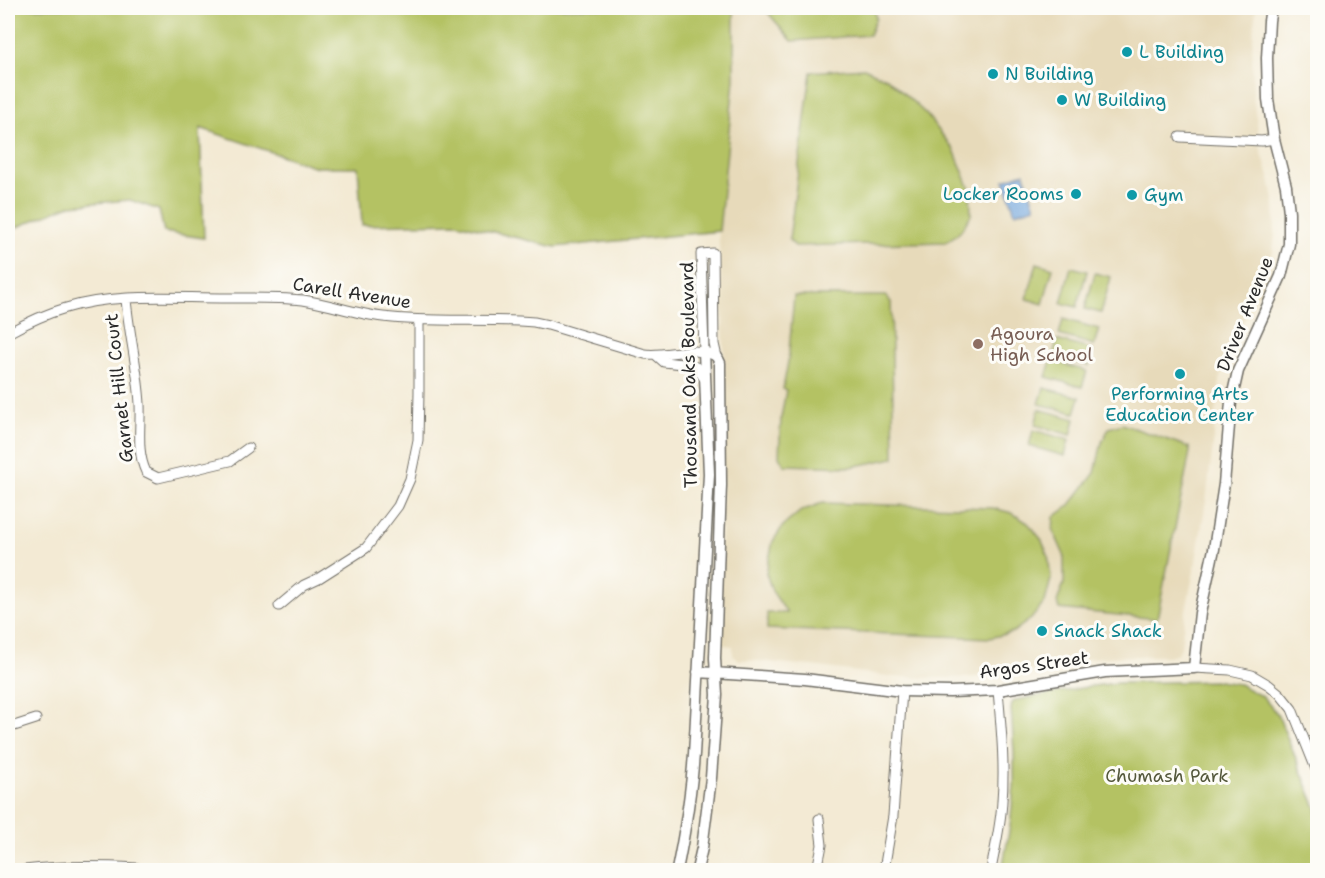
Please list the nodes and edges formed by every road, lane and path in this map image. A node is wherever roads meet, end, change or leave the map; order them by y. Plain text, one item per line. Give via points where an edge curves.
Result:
1 (1271, 8) edge
2 (1180, 137) dead end
3 (1275, 138) junction
4 (126, 299) junction
5 (419, 320) junction
6 (8, 333) edge
7 (704, 351) junction
8 (656, 356) junction
9 (717, 357) junction
10 (704, 378) junction
11 (248, 448) dead end
12 (279, 606) dead end
13 (1194, 668) junction
14 (698, 672) junction
15 (716, 672) junction
16 (998, 690) junction
17 (902, 691) junction
18 (36, 719) dead end
19 (8, 728) edge
20 (1316, 769) edge
21 (819, 819) dead end
22 (137, 868) dead end
23 (25, 870) edge
24 (677, 870) edge
25 (697, 870) edge
26 (818, 870) edge
27 (884, 870) edge
28 (991, 870) edge

1 - 3 street, Driver Avenue via 1267,78
2 - 3 street via 1262,141
3 - 13 street, Driver Avenue via 1286,186 1289,244 1281,276 1238,371 1231,402 1224,484
4 - 5 street, Carell Avenue via 300,300 381,317
4 - 6 street, Carell Avenue via 67,308
4 - 11 street, Garnet Hill Court via 140,404 140,452 146,472 158,478 230,461
5 - 8 street, Carell Avenue via 534,322
5 - 12 street via 418,440 410,479 398,507 366,548 304,585
7 - 8 street, Carell Avenue
7 - 9 street, Carell Avenue
7 - 9 street, Thousand Oaks Boulevard via 701,254 713,253
7 - 10 street, Thousand Oaks Boulevard
8 - 10 street, Carell Avenue via 664,362 696,366
9 - 15 street, Thousand Oaks Boulevard via 721,485
10 - 14 street, Thousand Oaks Boulevard via 709,474
13 - 16 street, Argos Street via 1105,672
13 - 20 street, Argos Street via 1230,669 1252,675 1274,690 1292,709
14 - 15 street, Argos Street
14 - 24 street, Thousand Oaks Boulevard via 693,771
15 - 17 street, Argos Street
15 - 25 street, Thousand Oaks Boulevard via 714,750
16 - 17 street, Argos Street
16 - 28 street via 1004,775
17 - 27 street via 894,806
18 - 19 street
21 - 26 street via 822,845
22 - 23 street

